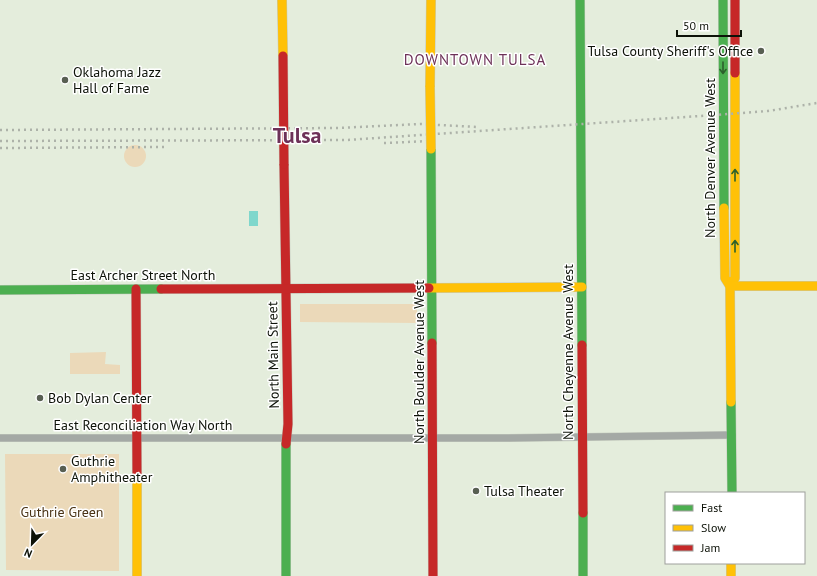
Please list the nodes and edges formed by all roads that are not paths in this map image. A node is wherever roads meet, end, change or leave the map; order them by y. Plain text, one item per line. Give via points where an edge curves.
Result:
1 (282, 0) edge
2 (431, 0) edge
3 (580, 0) edge
4 (723, 0) edge
5 (735, 0) edge
6 (730, 286) junction
7 (817, 286) edge
8 (582, 287) junction
9 (432, 288) junction
10 (136, 289) junction
11 (285, 289) junction
12 (0, 290) edge
13 (732, 435) junction
14 (0, 438) edge
15 (136, 438) junction
16 (433, 438) junction
17 (583, 438) junction
18 (286, 439) junction
19 (732, 492) edge
20 (731, 564) edge
21 (137, 576) edge
22 (286, 576) edge
23 (433, 576) edge
24 (583, 576) edge
25 (731, 576) edge

1 - 11 street, North Main Street, bridge
2 - 9 street, North Boulder Avenue West, bridge
3 - 8 street, North Cheyenne Avenue West
4 -> 6 street, North Denver Avenue West via 725,278
6 -> 5 street, North Denver Avenue West via 735,278
6 - 7 street
6 - 13 street, North Denver Avenue West
8 - 9 street, East Archer Street North
8 - 17 street, North Cheyenne Avenue West
9 - 11 street, East Archer Street North
9 - 16 street, North Boulder Avenue West
10 - 11 street, East Archer Street North
10 - 12 street, East Archer Street North
10 - 15 street
11 - 18 street, North Main Street via 288,420
13 - 17 street, East Reconciliation Way North
13 - 19 street, North Denver Avenue West
14 - 15 street, East Reconciliation Way North
15 - 18 street, East Reconciliation Way North
15 - 21 street
16 - 17 street, East Reconciliation Way North
16 - 18 street, East Reconciliation Way North
16 - 23 street, North Boulder Avenue West
17 - 24 street, North Cheyenne Avenue West
18 - 22 street, North Main Street
20 - 25 street

